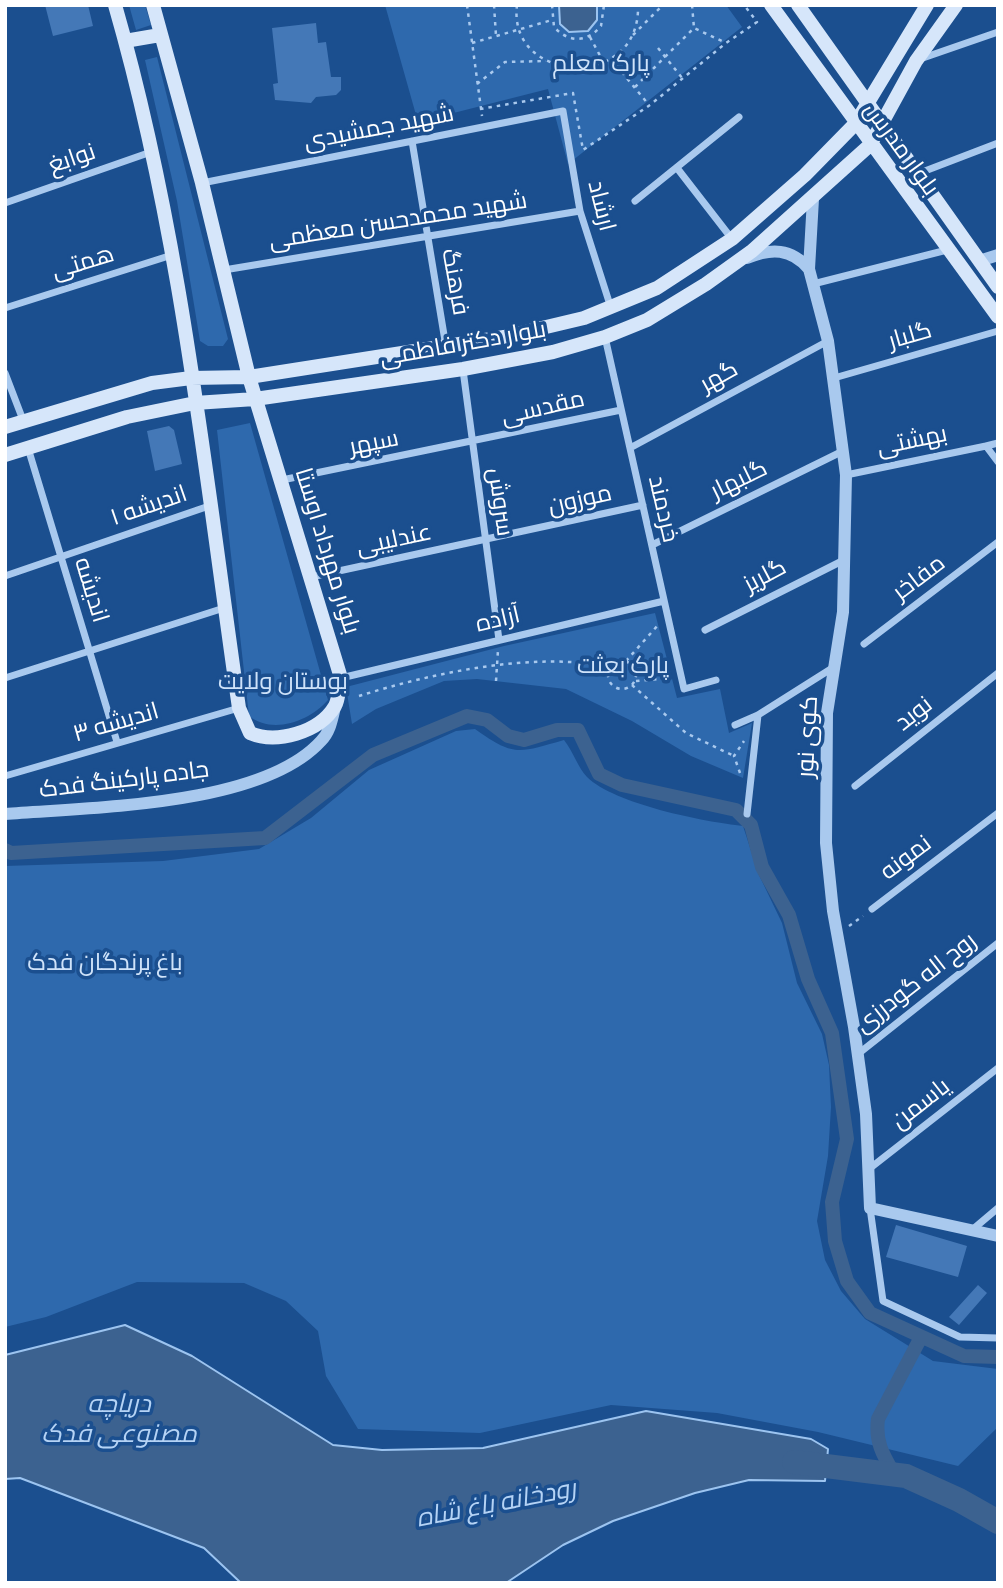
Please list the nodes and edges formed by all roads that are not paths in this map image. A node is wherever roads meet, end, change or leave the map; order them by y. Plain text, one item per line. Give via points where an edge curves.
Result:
1 (115, 5) edge
2 (153, 5) edge
3 (771, 5) edge
4 (798, 5) edge
5 (927, 5) edge
6 (956, 5) edge
7 (998, 32) edge
8 (160, 35) junction
9 (125, 41) junction
10 (916, 61) junction
11 (867, 101) junction
12 (564, 111) joint
13 (739, 117) dead end
14 (855, 124) junction
15 (880, 124) junction
16 (412, 141) junction
17 (998, 142) edge
18 (870, 145) junction
19 (151, 152) junction
20 (677, 168) junction
21 (916, 174) junction
22 (202, 183) junction
23 (813, 199) junction
24 (635, 201) dead end
25 (5, 203) edge
26 (580, 211) junction
27 (428, 235) junction
28 (732, 239) junction
29 (947, 250) junction
30 (998, 255) edge
31 (172, 256) junction
32 (979, 261) junction
33 (736, 262) junction
34 (808, 269) junction
35 (223, 270) junction
36 (813, 284) junction
37 (998, 287) edge
38 (5, 308) edge
39 (611, 308) junction
40 (998, 317) edge
41 (998, 331) edge
42 (605, 337) junction
43 (828, 341) junction
44 (447, 347) junction
45 (463, 369) junction
46 (5, 373) edge
47 (248, 377) junction
48 (191, 378) junction
49 (834, 378) junction
50 (255, 400) junction
51 (195, 402) junction
52 (621, 410) junction
53 (23, 421) junction
54 (5, 427) edge
55 (472, 443) junction
56 (998, 443) edge
57 (986, 446) junction
58 (28, 448) junction
59 (630, 448) junction
60 (844, 451) junction
61 (5, 455) edge
62 (998, 462) edge
63 (846, 475) junction
64 (282, 480) junction
65 (643, 505) junction
66 (209, 506) junction
67 (486, 541) junction
68 (998, 542) edge
69 (652, 545) junction
70 (61, 557) junction
71 (844, 560) junction
72 (5, 576) edge
73 (311, 577) junction
74 (664, 601) junction
75 (224, 608) junction
76 (705, 630) dead end
77 (499, 640) junction
78 (864, 644) dead end
79 (89, 650) junction
80 (835, 666) junction
81 (998, 673) edge
82 (5, 678) edge
83 (341, 678) junction
84 (716, 680) dead end
85 (336, 705) junction
86 (239, 708) junction
87 (758, 715) junction
88 (735, 725) dead end
89 (117, 742) junction
90 (5, 776) edge
91 (855, 786) dead end
92 (998, 813) edge
93 (5, 814) edge
94 (747, 814) dead end
95 (872, 909) road end
96 (998, 943) edge
97 (858, 1054) junction
98 (998, 1068) edge
99 (867, 1170) junction
100 (870, 1208) junction
101 (998, 1208) edge
102 (971, 1230) junction
103 (998, 1236) edge
104 (998, 1338) edge

1 - 9 main road
2 - 8 main road, بلوار مهرداد اوستا
3 - 14 main road, بلوار مدرس
4 - 11 main road, بلوار مدرس
5 - 11 main road
6 - 10 main road
7 - 10 street
8 - 9 main road
8 - 22 main road, بلوار مهرداد اوستا
9 - 19 main road
10 - 15 main road
11 - 14 main road, بلوار دکتر فاطمی
11 - 15 main road, بلوار مدرس
12 - 16 street, شهید جمشیدی
12 - 26 street, ارشاد
13 - 20 street
14 - 18 main road, بلوار مدرس
14 - 28 main road, بلوار دکتر فاطمی
15 - 18 main road
15 - 21 main road, بلوار مدرس
16 - 22 street, شهید جمشیدی
16 - 27 street, فرهنگ
17 - 21 street
18 - 23 main road, بلوار دکتر فاطمی
18 - 29 main road, بلوار مدرس
19 - 25 street, نوابغ
19 - 31 main road
20 - 24 street
20 - 28 street
21 - 32 main road, بلوار مدرس
22 - 35 main road, بلوار مهرداد اوستا
23 - 33 main road, بلوار دکتر فاطمی
23 - 34 street, کوی نور
26 - 27 street, شهید محمدحسن معظمی
26 - 39 street, ارشاد
27 - 35 street, شهید محمدحسن معظمی
27 - 44 street, فرهنگ
28 - 39 main road, بلوار دکتر فاطمی via 657,288
29 - 36 street
29 - 40 main road, بلوار مدرس
30 - 32 street
31 - 38 street, همتی
31 - 48 main road
32 - 37 main road, بلوار مدرس
33 - 34 street via 776,250 791,253
33 - 42 main road, بلوار دکتر فاطمی via 677,302
34 - 36 street, کوی نور
35 - 47 main road, بلوار مهرداد اوستا
36 - 43 street, کوی نور
39 - 44 main road, بلوار دکتر فاطمی
41 - 49 street, گلبار
42 - 45 main road, بلوار دکتر فاطمی
42 - 52 street, خردمند
43 - 49 street, کوی نور
43 - 59 street, گهر
44 - 47 main road, بلوار دکتر فاطمی
45 - 50 main road, بلوار دکتر فاطمی
45 - 55 street, سروش
46 - 53 street
47 - 48 main road, بلوار دکتر فاطمی
47 - 50 main road, بلوار مهرداد اوستا
48 - 51 main road
48 - 53 main road, بلوار دکتر فاطمی via 123,390
49 - 60 street, کوی نور
50 - 51 main road, بلوار دکتر فاطمی
50 - 64 main road, بلوار مهرداد اوستا
51 - 58 main road, بلوار دکتر فاطمی via 127,417
51 - 66 main road
52 - 55 street, مقدسی
52 - 59 street, خردمند
53 - 54 main road, بلوار دکتر فاطمی
55 - 64 street, سپهر
55 - 67 street, سروش
56 - 57 street, بهشتی
57 - 62 street, بهشتی
57 - 63 street, بهشتی
58 - 61 main road, بلوار دکتر فاطمی
58 - 70 street, اندیشه
59 - 65 street, خردمند
60 - 63 street, کوی نور
60 - 69 street, گلبهار
63 - 71 street, کوی نور
64 - 73 main road, بلوار مهرداد اوستا
65 - 67 street, موزون
65 - 69 street, خردمند
66 - 70 street, اندیشه ۱
66 - 75 main road
67 - 73 street, عندلیبی
67 - 77 street, سروش
68 - 78 street, مفاخر
69 - 74 street, خردمند
70 - 72 street, اندیشه ۱
70 - 79 street, اندیشه
71 - 76 street, گلریز
71 - 80 street, کوی نور
73 - 83 main road, بلوار مهرداد اوستا
74 - 77 street, آزاده
74 - 84 street, خردمند via 684,689
75 - 79 street
75 - 86 main road
77 - 83 street, آزاده
79 - 82 street
79 - 89 street, اندیشه
80 - 87 street
80 - 97 street, کوی نور via 827,713 826,843
81 - 91 street, نوید
83 - 85 main road, بلوار مهرداد اوستا
85 - 86 main road via 307,729 271,739 250,733
85 - 93 street, جاده پارکینگ فدک via 331,727 320,742 282,769 254,780 168,800
86 - 89 street, اندیشه ۳
87 - 88 street
87 - 94 street
89 - 90 street, اندیشه ۳
92 - 95 street, نمونه
96 - 97 street, روح اله گودرزی
97 - 99 street, کوی نور
98 - 99 street, یاسمن
99 - 100 street, کوی نور
100 - 102 street
100 - 104 street via 883,1301 960,1337
101 - 102 street
102 - 103 street

